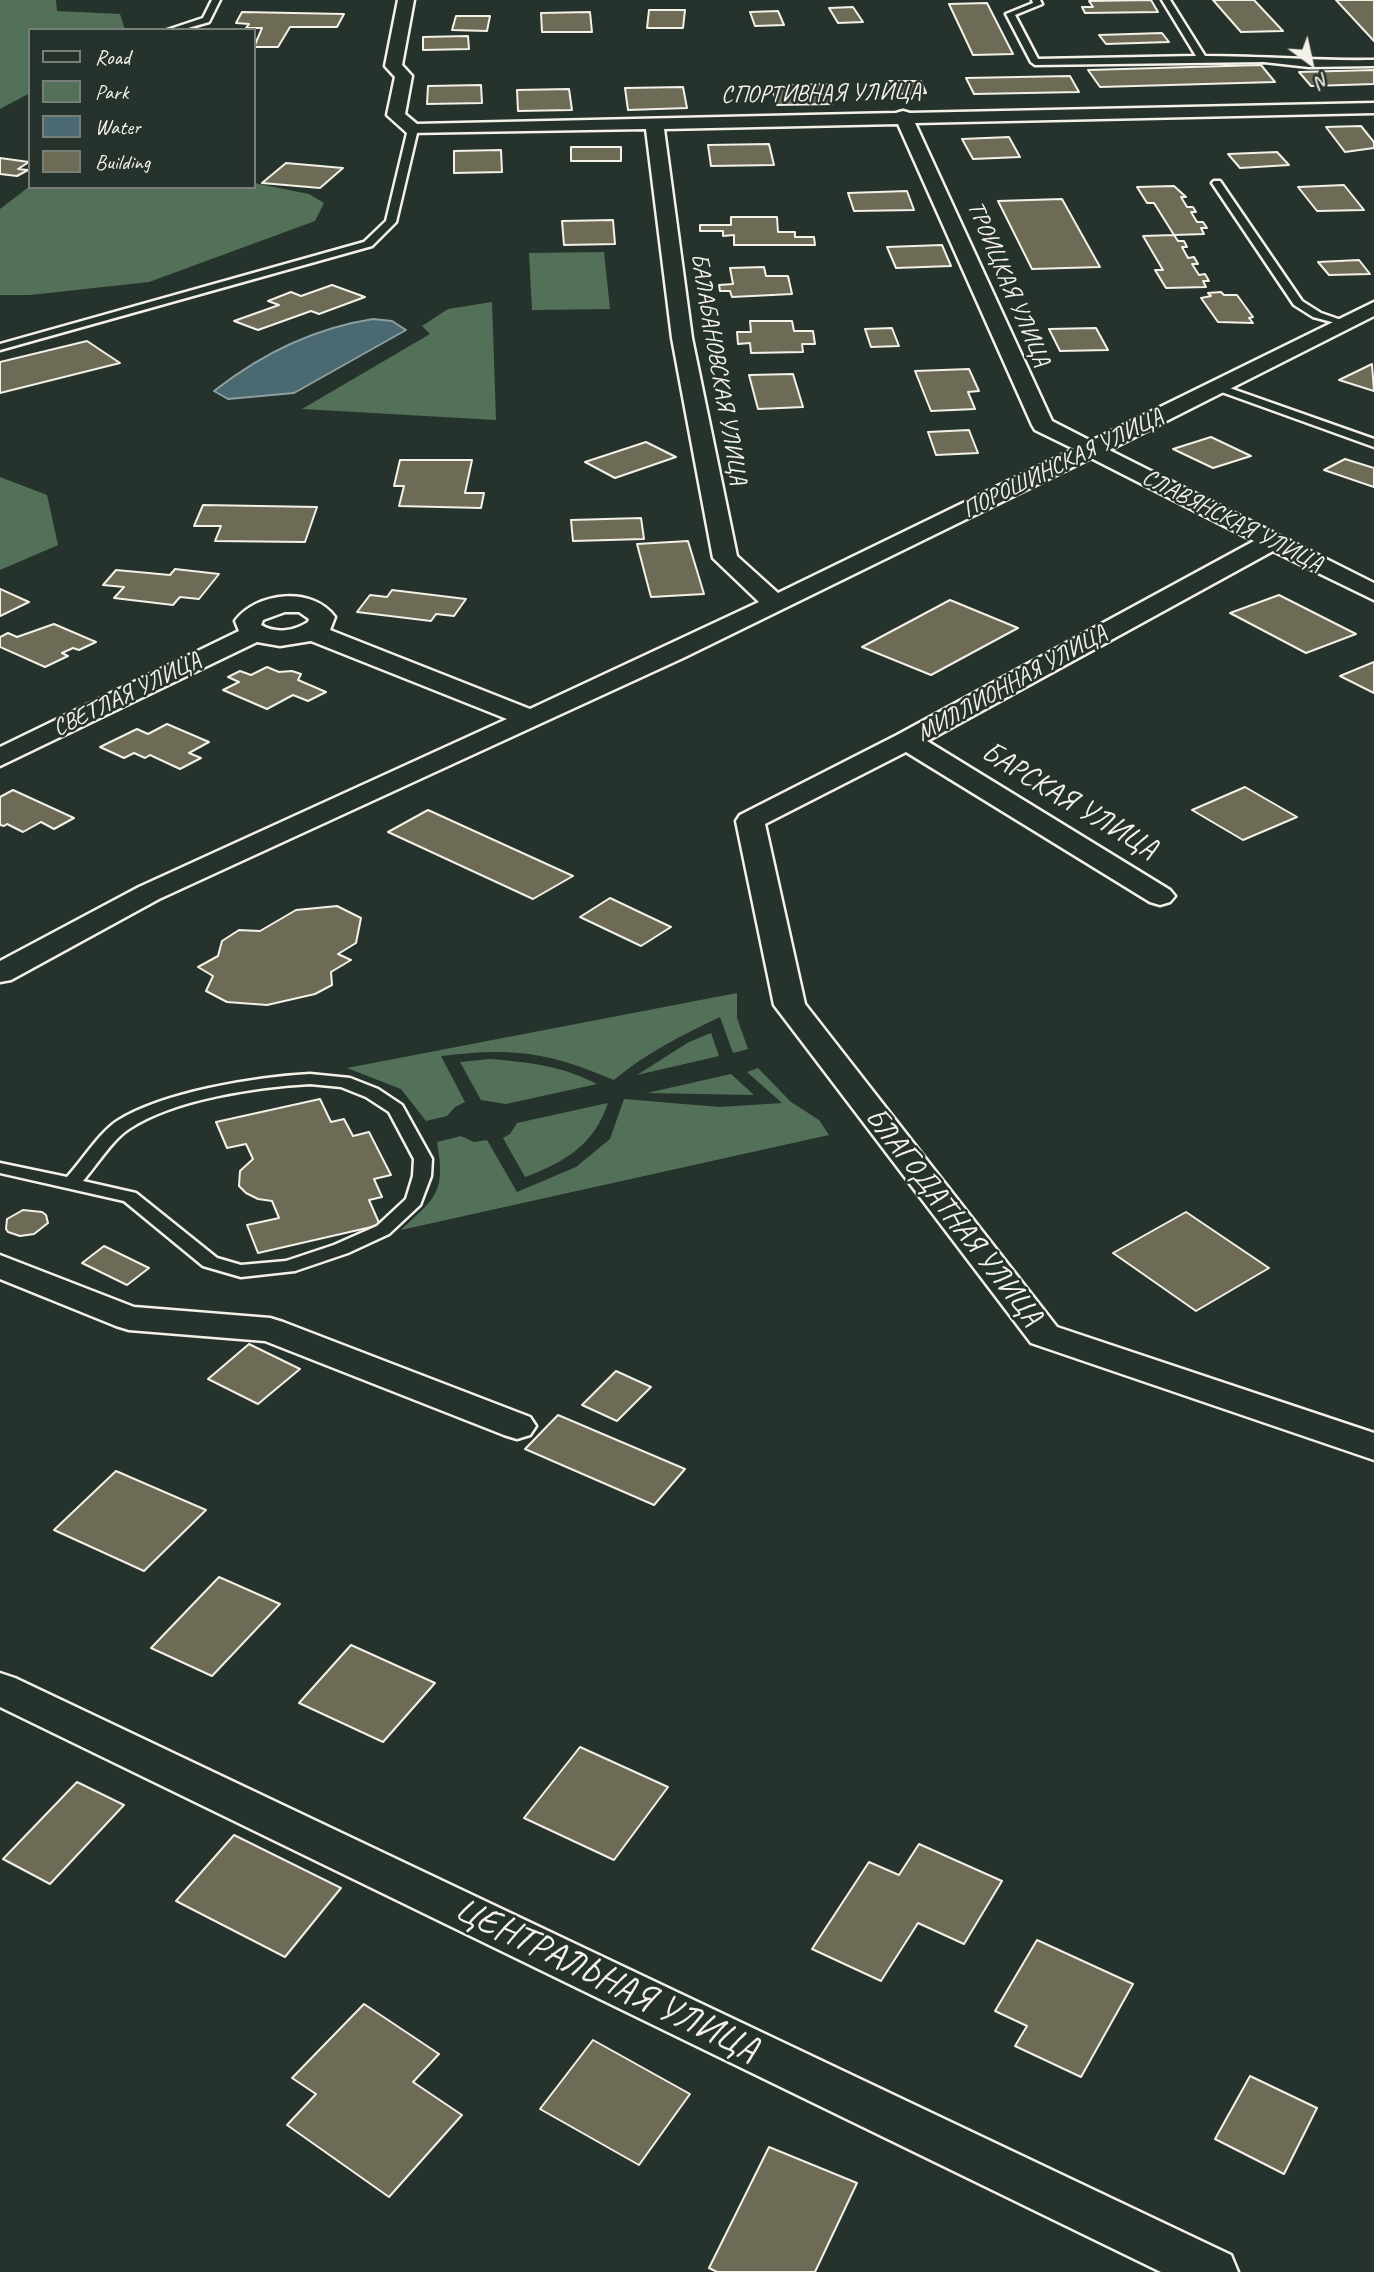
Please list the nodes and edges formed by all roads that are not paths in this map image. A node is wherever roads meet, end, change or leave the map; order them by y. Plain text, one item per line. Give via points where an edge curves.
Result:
1 (216, 0) edge
2 (406, 0) edge
3 (1036, 0) edge
4 (1166, 0) edge
5 (178, 28) edge
6 (1202, 59) junction
7 (1374, 62) edge
8 (1374, 108) edge
9 (903, 117) junction
10 (654, 122) junction
11 (413, 129) junction
12 (1217, 183) dead end
13 (1374, 308) edge
14 (1343, 324) junction
15 (0, 347) edge
16 (1220, 388) junction
17 (1374, 443) edge
18 (1090, 449) junction
19 (1270, 542) junction
20 (1374, 593) edge
21 (762, 609) junction
22 (529, 718) junction
23 (907, 741) junction
24 (0, 758) edge
25 (750, 821) joint
26 (1160, 895) dead end
27 (0, 973) edge
28 (0, 1168) edge
29 (71, 1184) junction
30 (0, 1266) edge
31 (517, 1426) dead end
32 (1374, 1447) edge
33 (0, 1689) edge
34 (1213, 2272) edge

1 - 5 lane via 206,20
2 - 11 street via 393,66 404,76 396,115
3 - 6 lane via 1038,4 1010,14 1035,62
4 - 6 lane
6 - 7 lane
8 - 9 street, СПОРТИВНАЯ УЛИЦА
9 - 10 street, СПОРТИВНАЯ УЛИЦА
9 - 18 street, ТРОИЦКАЯ УЛИЦА via 1043,425
10 - 11 street, СПОРТИВНАЯ УЛИЦА
10 - 21 street, БАЛАБАНОВСКАЯ УЛИЦА via 682,338 725,558
11 - 15 lane via 391,222 368,244
12 - 14 lane via 1298,303
13 - 14 street, ПОРОШИНСКАЯ УЛИЦА
14 - 16 street, ПОРОШИНСКАЯ УЛИЦА
16 - 17 lane
16 - 18 street, ПОРОШИНСКАЯ УЛИЦА
18 - 19 street, СЛАВЯНСКАЯ УЛИЦА
18 - 21 street, ПОРОШИНСКАЯ УЛИЦА
19 - 20 street, СЛАВЯНСКАЯ УЛИЦА
19 - 23 street, МИЛЛИОННАЯ УЛИЦА
21 - 22 street, ПОРОШИНСКАЯ УЛИЦА
22 - 24 street, СВЕТЛАЯ УЛИЦА via 312,632 286,638 255,633
22 - 27 street, ПОРОШИНСКАЯ УЛИЦА via 147,894
23 - 25 street, МИЛЛИОННАЯ УЛИЦА
23 - 26 street, БАРСКАЯ УЛИЦА
25 - 32 street, БЛАГОДАТНАЯ УЛИЦА via 790,1005 1044,1335
28 - 29 lane
29 - 29 lane via 121,1126 160,1106 269,1081 344,1082 372,1093 396,1109 423,1159 414,1201 383,1230 288,1267 241,1271 210,1262 130,1198
30 - 31 street via 129,1318 270,1329
33 - 34 street, ЦЕНТРАЛЬНАЯ УЛИЦА

